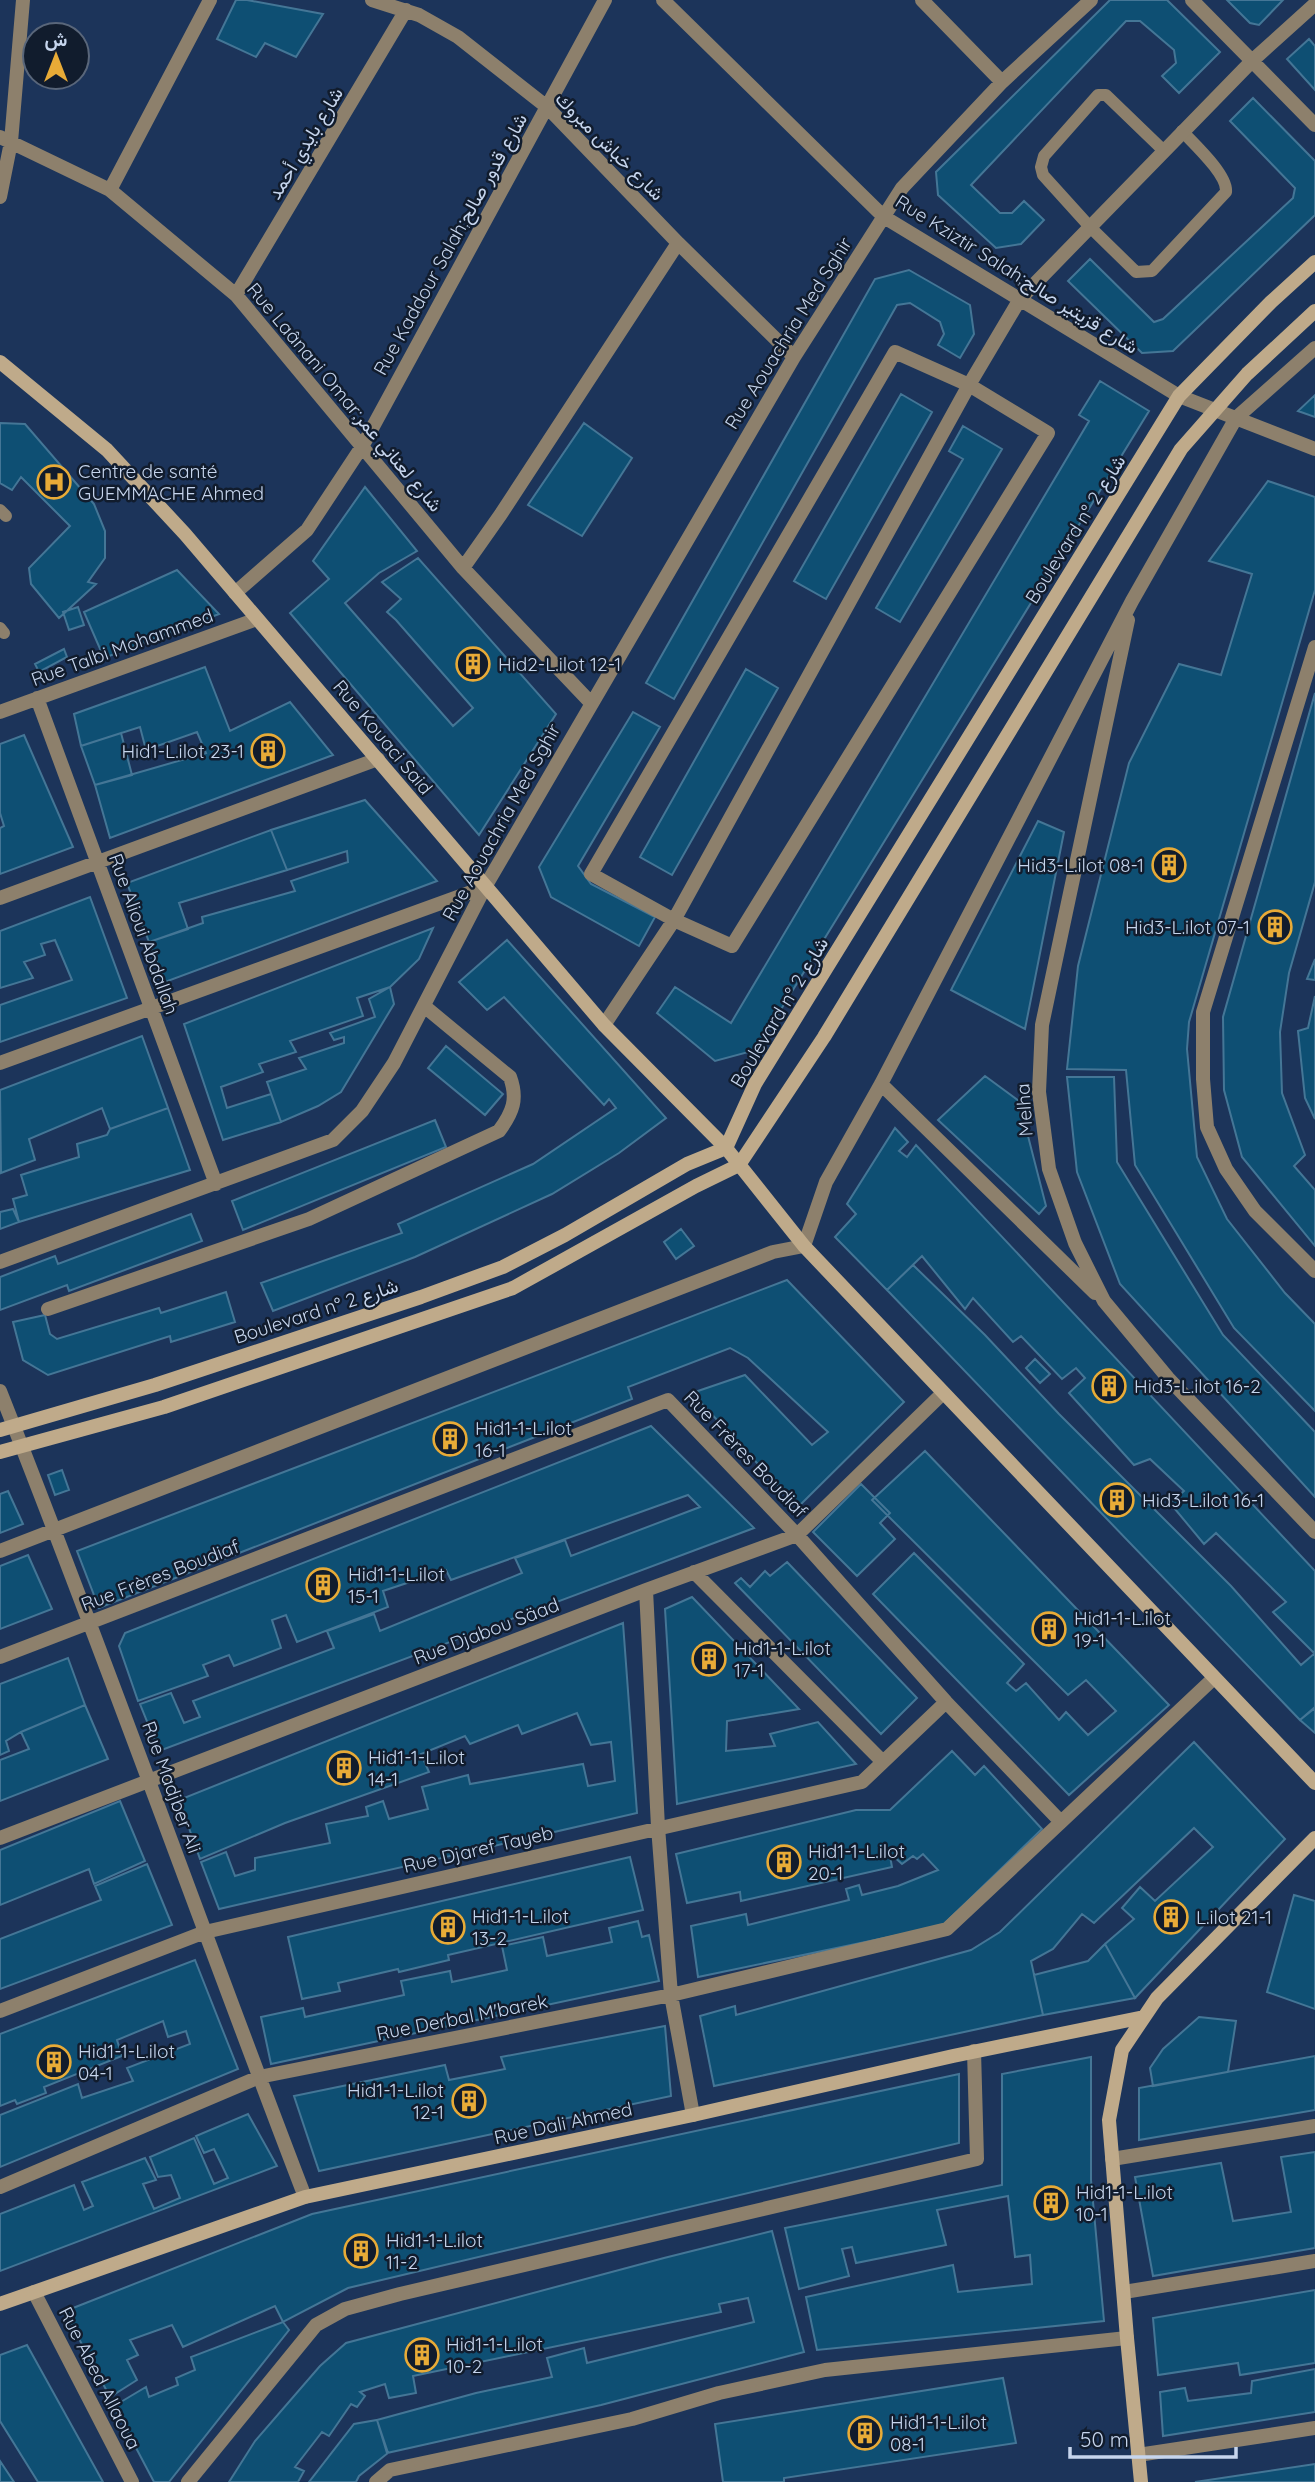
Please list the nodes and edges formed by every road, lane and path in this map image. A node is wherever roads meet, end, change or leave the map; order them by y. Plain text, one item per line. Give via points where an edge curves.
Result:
1 (23, 0) edge
2 (209, 0) edge
3 (372, 0) edge
4 (605, 0) edge
5 (663, 0) edge
6 (922, 0) edge
7 (1091, 0) edge
8 (1192, 0) edge
9 (1315, 4) edge
10 (407, 10) junction
11 (1253, 60) junction
12 (1002, 82) junction
13 (547, 107) junction
14 (1315, 125) edge
15 (1182, 131) junction
16 (6, 139) edge
17 (1164, 150) junction
18 (110, 190) junction
19 (0, 197) edge
20 (884, 216) junction
21 (1090, 227) junction
22 (678, 243) junction
23 (1315, 262) edge
24 (236, 295) junction
25 (1020, 299) junction
26 (1315, 311) edge
27 (1315, 348) edge
28 (794, 357) junction
29 (0, 362) edge
30 (969, 384) junction
31 (1179, 396) junction
32 (1216, 410) junction
33 (1236, 418) junction
34 (363, 445) junction
35 (1315, 449) edge
36 (463, 568) junction
37 (235, 593) junction
38 (1132, 601) junction
39 (257, 618) junction
40 (1315, 647) edge
41 (37, 698) junction
42 (591, 703) junction
43 (0, 712) edge
44 (378, 760) junction
45 (97, 863) junction
46 (485, 887) junction
47 (0, 898) edge
48 (674, 920) junction
49 (424, 1006) junction
50 (151, 1008) junction
51 (604, 1025) junction
52 (0, 1063) edge
53 (881, 1084) junction
54 (726, 1148) junction
55 (739, 1166) junction
56 (216, 1184) junction
57 (804, 1246) junction
58 (0, 1262) edge
59 (1315, 1271) edge
60 (1104, 1301) junction
61 (48, 1309) dead end
62 (0, 1391) edge
63 (942, 1394) junction
64 (7, 1428) edge
65 (22, 1444) junction
66 (0, 1452) edge
67 (53, 1531) junction
68 (1315, 1532) edge
69 (797, 1535) junction
70 (0, 1551) edge
71 (694, 1572) junction
72 (646, 1590) junction
73 (89, 1623) junction
74 (0, 1657) edge
75 (1214, 1678) junction
76 (946, 1702) junction
77 (883, 1762) junction
78 (149, 1780) junction
79 (1315, 1783) edge
80 (1061, 1822) junction
81 (658, 1827) junction
82 (0, 1838) edge
83 (1315, 1838) edge
84 (205, 1932) junction
85 (671, 1995) junction
86 (0, 2011) edge
87 (1144, 2017) junction
88 (974, 2051) junction
89 (259, 2077) junction
90 (693, 2115) junction
91 (1315, 2126) edge
92 (1111, 2159) junction
93 (0, 2187) edge
94 (304, 2197) junction
95 (1315, 2261) edge
96 (33, 2292) junction
97 (1124, 2292) junction
98 (0, 2304) edge
99 (1126, 2338) junction
100 (1315, 2428) edge
101 (1138, 2455) junction
102 (132, 2482) edge
103 (188, 2482) edge
104 (376, 2482) edge
105 (1141, 2482) edge

1 - 16 street
2 - 18 street
3 - 10 street, شارع خباش مبروك
4 - 13 street, Rue Kaddour Salah;شارع قدور صالح
5 - 20 street, Rue Kziztir Salah;شارع قزيتير صالح
6 - 12 street
7 - 12 street, Rue Aouachria Med Sghir
8 - 11 street
9 - 11 street
10 - 13 street, شارع خباش مبروك via 458,37
10 - 24 street, شارع بايدي أحمد
11 - 14 street
11 - 15 street
12 - 20 street, Rue Aouachria Med Sghir via 902,188
13 - 22 street, شارع خباش مبروك
13 - 34 street, Rue Kaddour Salah;شارع قدور صالح
15 - 17 street
15 - 21 lane via 1221,175 1226,192 1152,271 1136,272
16 - 18 street, Rue Laânani Omar;شارع لعناني عمر
16 - 19 street
17 - 21 street
17 - 21 lane via 1106,94 1093,100 1044,156 1041,166 1043,175
18 - 24 street, Rue Laânani Omar;شارع لعناني عمر
20 - 25 street, Rue Kziztir Salah;شارع قزيتير صالح
20 - 28 street, Rue Aouachria Med Sghir
21 - 25 street
22 - 28 street, شارع خباش مبروك
22 - 36 street
23 - 31 street, Boulevard n° شارع 2
24 - 34 street, Rue Laânani Omar;شارع لعناني عمر
25 - 30 street
25 - 31 street, Rue Kziztir Salah;شارع قزيتير صالح
26 - 32 street via 1247,374
27 - 33 street
28 - 42 street, Rue Aouachria Med Sghir
29 - 37 street, Rue Kouaci Said via 107,450
30 - 48 street
30 - 48 street via 1048,433 732,946
30 - 48 street via 895,352 591,874
31 - 32 street, Rue Kziztir Salah;شارع قزيتير صالح
31 - 54 street, Boulevard n° شارع 2 via 755,1084
32 - 33 street, Rue Kziztir Salah;شارع قزيتير صالح
32 - 55 street via 1181,449 824,1037
33 - 35 street, Rue Kziztir Salah;شارع قزيتير صالح
33 - 38 street
34 - 36 street, Rue Laânani Omar;شارع لعناني عمر
34 - 37 street, Rue Kaddour Salah;شارع قدور صالح via 307,530
36 - 42 street, Rue Laânani Omar;شارع لعناني عمر
37 - 39 street, Rue Kouaci Said
38 - 53 street
38 - 60 street, Melha via 1042,1025 1039,1092 1049,1169 1074,1243
39 - 41 street, Rue Talbi Mohammed
39 - 44 street, Rue Kouaci Said
40 - 59 street via 1203,1012 1203,1079 1207,1127 1226,1169 1255,1211
41 - 43 street, Rue Talbi Mohammed
41 - 45 street, Rue Alioui Abdallah
42 - 46 street, Rue Aouachria Med Sghir
44 - 45 street
44 - 46 street, Rue Kouaci Said
45 - 47 street
45 - 50 street, Rue Alioui Abdallah
46 - 49 street, Rue Aouachria Med Sghir
46 - 50 street
46 - 51 street, Rue Kouaci Said
48 - 51 street
49 - 56 street, Rue Aouachria Med Sghir via 369,1102 333,1140
49 - 61 street via 510,1077 515,1091 513,1106 499,1131 309,1219
50 - 52 street
50 - 56 street, Rue Alioui Abdallah
51 - 54 street, Rue Kouaci Said
53 - 57 street via 826,1182
53 - 60 street
54 - 55 street, Rue Kouaci Said
54 - 64 street, Boulevard n° شارع 2 via 687,1164 503,1267 155,1385
55 - 57 street, Rue Kouaci Said
55 - 65 street via 696,1185 513,1288 164,1407
56 - 58 street, Rue Aouachria Med Sghir
57 - 63 street, Rue Kouaci Said
57 - 67 street via 773,1252
60 - 68 street, Melha via 1168,1378
62 - 64 street, Rue Madjber Ali
63 - 69 street, Rue Djabou Säad
63 - 75 street, Rue Kouaci Said
64 - 65 street, Rue Madjber Ali
65 - 66 street
65 - 67 street, Rue Madjber Ali
67 - 70 street
67 - 73 street, Rue Madjber Ali
69 - 71 street, Rue Djabou Säad
69 - 73 street, Rue Frères Boudiaf via 668,1400
69 - 76 street, Rue Frères Boudiaf
71 - 72 street, Rue Djabou Säad
71 - 77 street
72 - 78 street, Rue Djabou Säad
72 - 81 street
73 - 74 street, Rue Frères Boudiaf
73 - 78 street, Rue Madjber Ali
75 - 79 street, Rue Kouaci Said
75 - 80 street
76 - 77 street, Rue Djaref Tayeb
76 - 80 street, Rue Frères Boudiaf
77 - 81 street, Rue Djaref Tayeb via 862,1782
78 - 82 street, Rue Djabou Säad
78 - 84 street, Rue Madjber Ali
80 - 85 street, Rue Derbal M'barek via 947,1929
81 - 84 street, Rue Djaref Tayeb
81 - 85 street
83 - 87 street via 1157,1998
84 - 86 street, Rue Djaref Tayeb
84 - 89 street, Rue Madjber Ali
85 - 89 street, Rue Derbal M'barek
85 - 90 street
87 - 88 street, Rue Dali Ahmed
87 - 92 street via 1122,2050 1109,2120
88 - 90 street, Rue Dali Ahmed
88 - 103 street via 976,2159 345,2309 316,2325
89 - 93 street, Rue Derbal M'barek
89 - 94 street, Rue Madjber Ali
90 - 94 street, Rue Dali Ahmed
91 - 92 street
92 - 97 street
94 - 96 street, Rue Dali Ahmed
95 - 97 street
96 - 98 street, Rue Dali Ahmed
96 - 102 street, Rue Abed Allaoua
97 - 99 street
99 - 101 street
99 - 104 street via 825,2370 632,2418 390,2470
100 - 101 street
101 - 105 street

